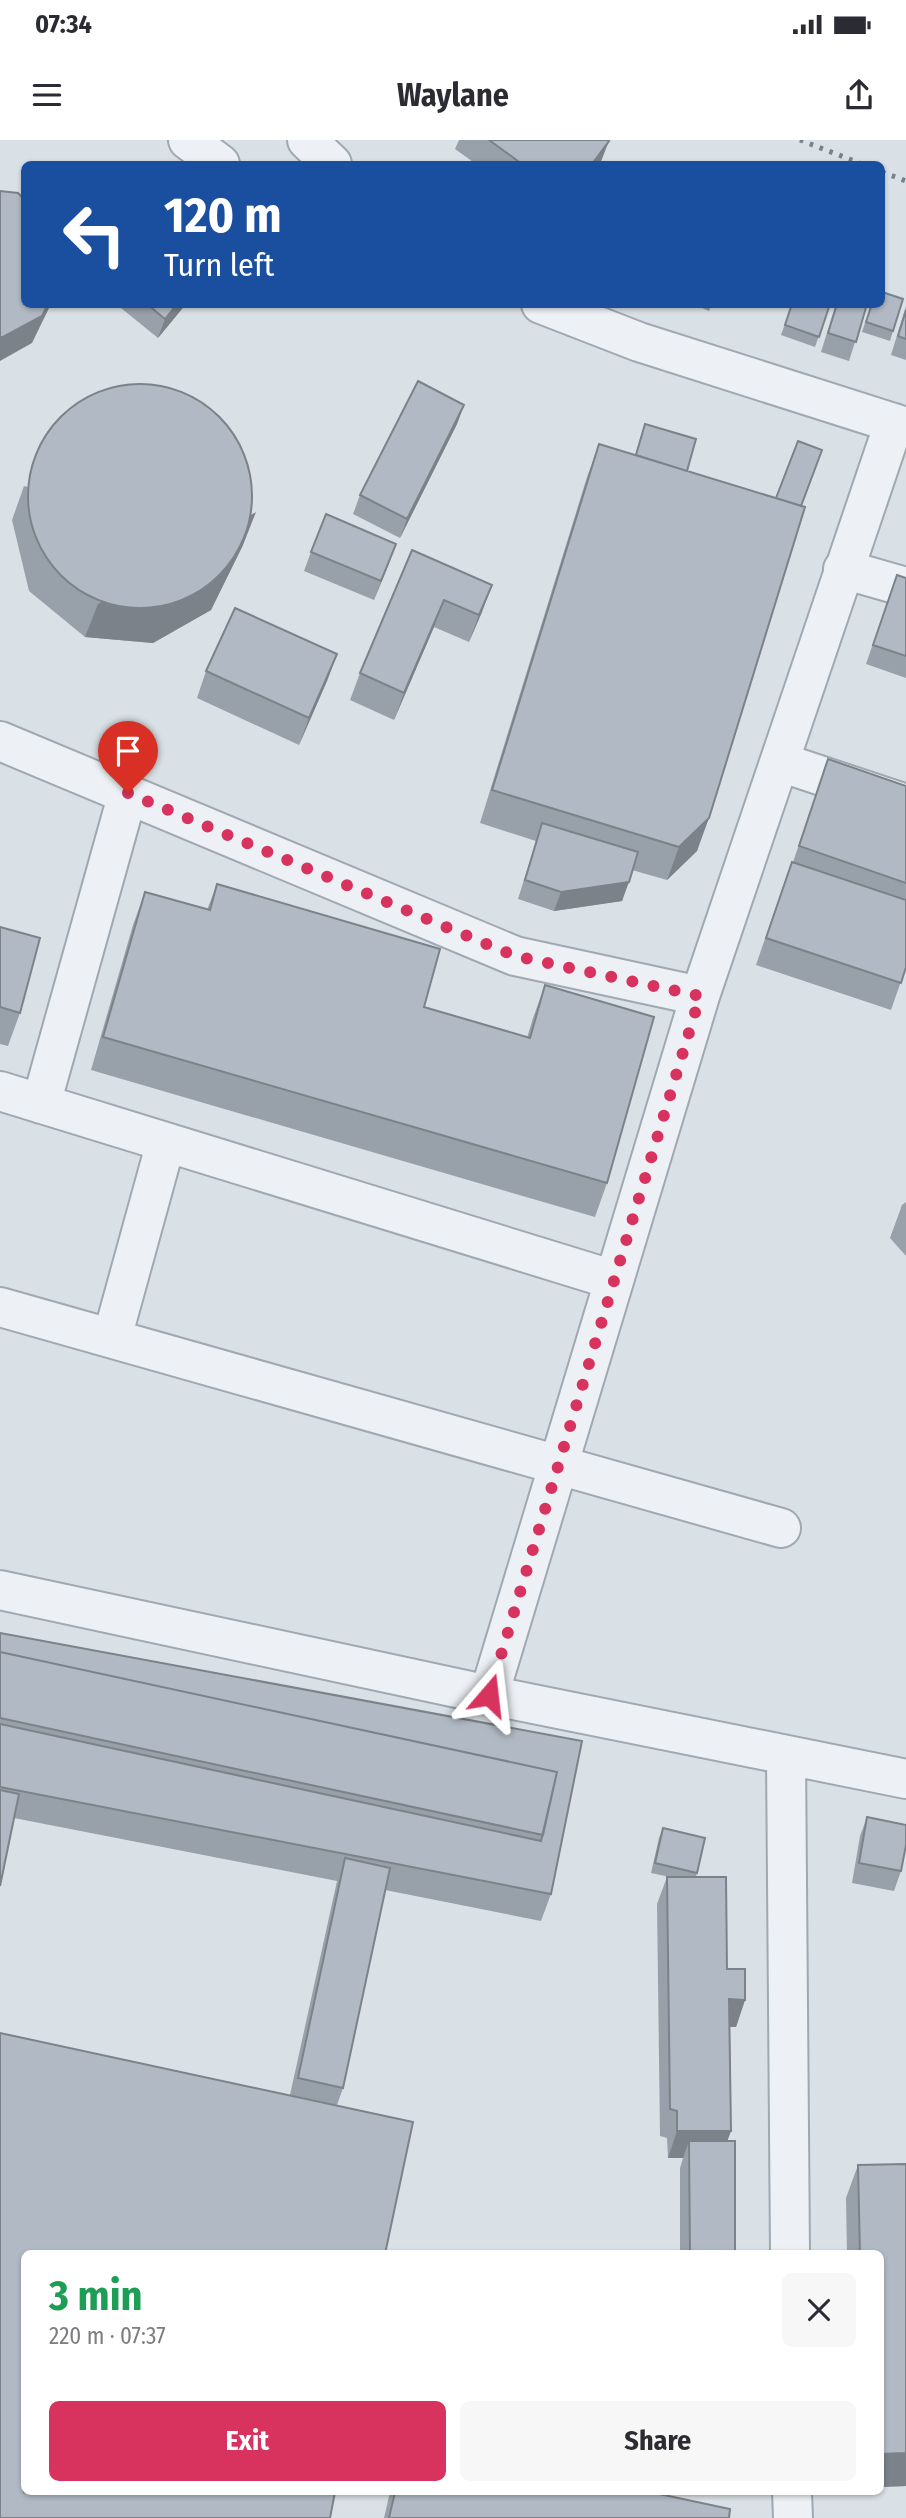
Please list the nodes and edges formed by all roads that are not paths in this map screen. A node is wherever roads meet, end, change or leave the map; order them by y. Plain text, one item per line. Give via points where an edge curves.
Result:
1 (188, 140) edge
2 (307, 140) edge
3 (216, 161) edge
4 (329, 161) edge
5 (551, 308) edge
6 (900, 425) edge
7 (843, 569) junction
8 (906, 587) edge
9 (0, 741) edge
10 (780, 762) junction
11 (128, 793) junction
12 (906, 804) edge
13 (700, 996) junction
14 (0, 1091) edge
15 (41, 1104) junction
16 (166, 1142) junction
17 (614, 1280) junction
18 (0, 1307) edge
19 (112, 1338) junction
20 (559, 1465) junction
21 (781, 1528) dead end
22 (0, 1590) edge
23 (489, 1695) junction
24 (786, 1756) junction
25 (906, 1779) edge
26 (790, 2250) edge
27 (792, 2495) edge
28 (793, 2518) edge

1 - 3 street
2 - 4 street
5 - 6 street via 639,342
6 - 7 street
7 - 8 street
7 - 10 street
9 - 11 street
10 - 12 street
10 - 13 street
11 - 13 street via 515,956
11 - 15 street
13 - 17 street
14 - 15 street
15 - 16 street
16 - 17 street
16 - 19 street
17 - 20 street
18 - 19 street
19 - 20 street
20 - 21 street
20 - 23 street
22 - 23 street
23 - 24 street
24 - 25 street
24 - 26 street
27 - 28 street

